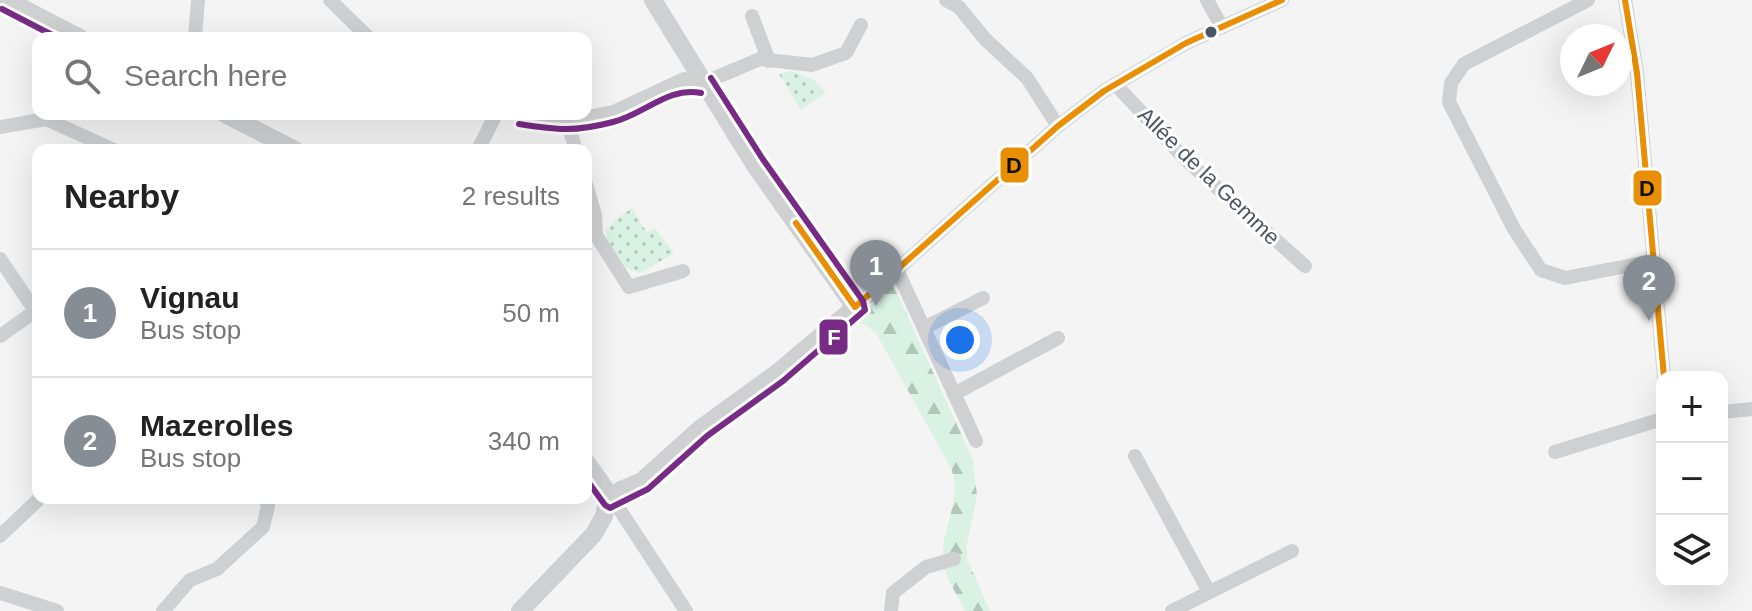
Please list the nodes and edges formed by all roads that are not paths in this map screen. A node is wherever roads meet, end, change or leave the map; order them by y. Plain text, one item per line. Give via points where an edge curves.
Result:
1 (7, 0) edge
2 (198, 0) edge
3 (330, 0) edge
4 (653, 0) edge
5 (946, 0) edge
6 (1207, 0) edge
7 (1282, 0) edge
8 (1588, 0) edge
9 (1625, 0) edge
10 (752, 16) dead end
11 (861, 25) dead end
12 (1222, 27) junction
13 (68, 32) edge
14 (195, 32) edge
15 (363, 32) edge
16 (769, 61) junction
17 (703, 83) junction
18 (1115, 84) junction
19 (592, 116) edge
20 (40, 120) edge
21 (48, 120) edge
22 (237, 120) edge
23 (493, 120) edge
24 (560, 120) edge
25 (572, 120) edge
26 (567, 121) junction
27 (1058, 126) junction
28 (0, 127) edge
29 (101, 144) edge
30 (283, 144) edge
31 (481, 144) edge
32 (574, 144) edge
33 (592, 205) edge
34 (0, 259) edge
35 (1653, 261) junction
36 (1305, 266) dead end
37 (897, 270) junction
38 (683, 271) dead end
39 (983, 298) dead end
40 (32, 305) edge
41 (855, 307) junction
42 (32, 315) edge
43 (924, 328) junction
44 (0, 336) edge
45 (1058, 338) dead end
46 (1663, 371) edge
47 (954, 394) junction
48 (1752, 409) edge
49 (1728, 411) edge
50 (1656, 421) edge
51 (976, 441) dead end
52 (1555, 452) dead end
53 (1135, 456) dead end
54 (592, 470) edge
55 (612, 498) junction
56 (34, 504) edge
57 (267, 504) edge
58 (0, 536) edge
59 (1292, 551) dead end
60 (954, 559) dead end
61 (1209, 592) junction
62 (0, 593) edge
63 (1188, 608) edge
64 (57, 611) edge
65 (163, 611) edge
66 (520, 611) edge
67 (686, 611) edge
68 (891, 611) edge
69 (1172, 611) edge

1 - 13 street
2 - 14 street
3 - 15 street
4 - 17 street
5 - 27 street via 1027,78
6 - 12 street
7 - 12 street
8 - 35 street via 1464,64 1451,83 1449,102 1541,270 1565,278
9 - 35 street via 1637,73
10 - 16 street
11 - 16 street via 846,53 812,65
12 - 18 street
16 - 17 street via 760,59
17 - 19 street via 684,79 613,112
17 - 41 street
18 - 27 street
18 - 36 street, Allée de la Gemme via 1186,160
20 - 28 street
21 - 29 street
22 - 30 street
23 - 31 street
24 - 26 street
25 - 26 street
26 - 32 street
27 - 37 street
33 - 38 street via 596,235 629,287
34 - 40 street
35 - 46 street
37 - 41 street
37 - 43 street
39 - 43 street
41 - 55 street via 770,379 701,428 648,477
42 - 44 street
43 - 47 street
45 - 47 street
47 - 51 street
48 - 49 street
50 - 52 street
53 - 61 street
54 - 55 street
55 - 66 street via 594,534
55 - 67 street
56 - 58 street
57 - 65 street via 263,527 217,569 190,580
59 - 61 street
60 - 68 street via 926,567 893,593
61 - 63 street
62 - 64 street
63 - 69 street

